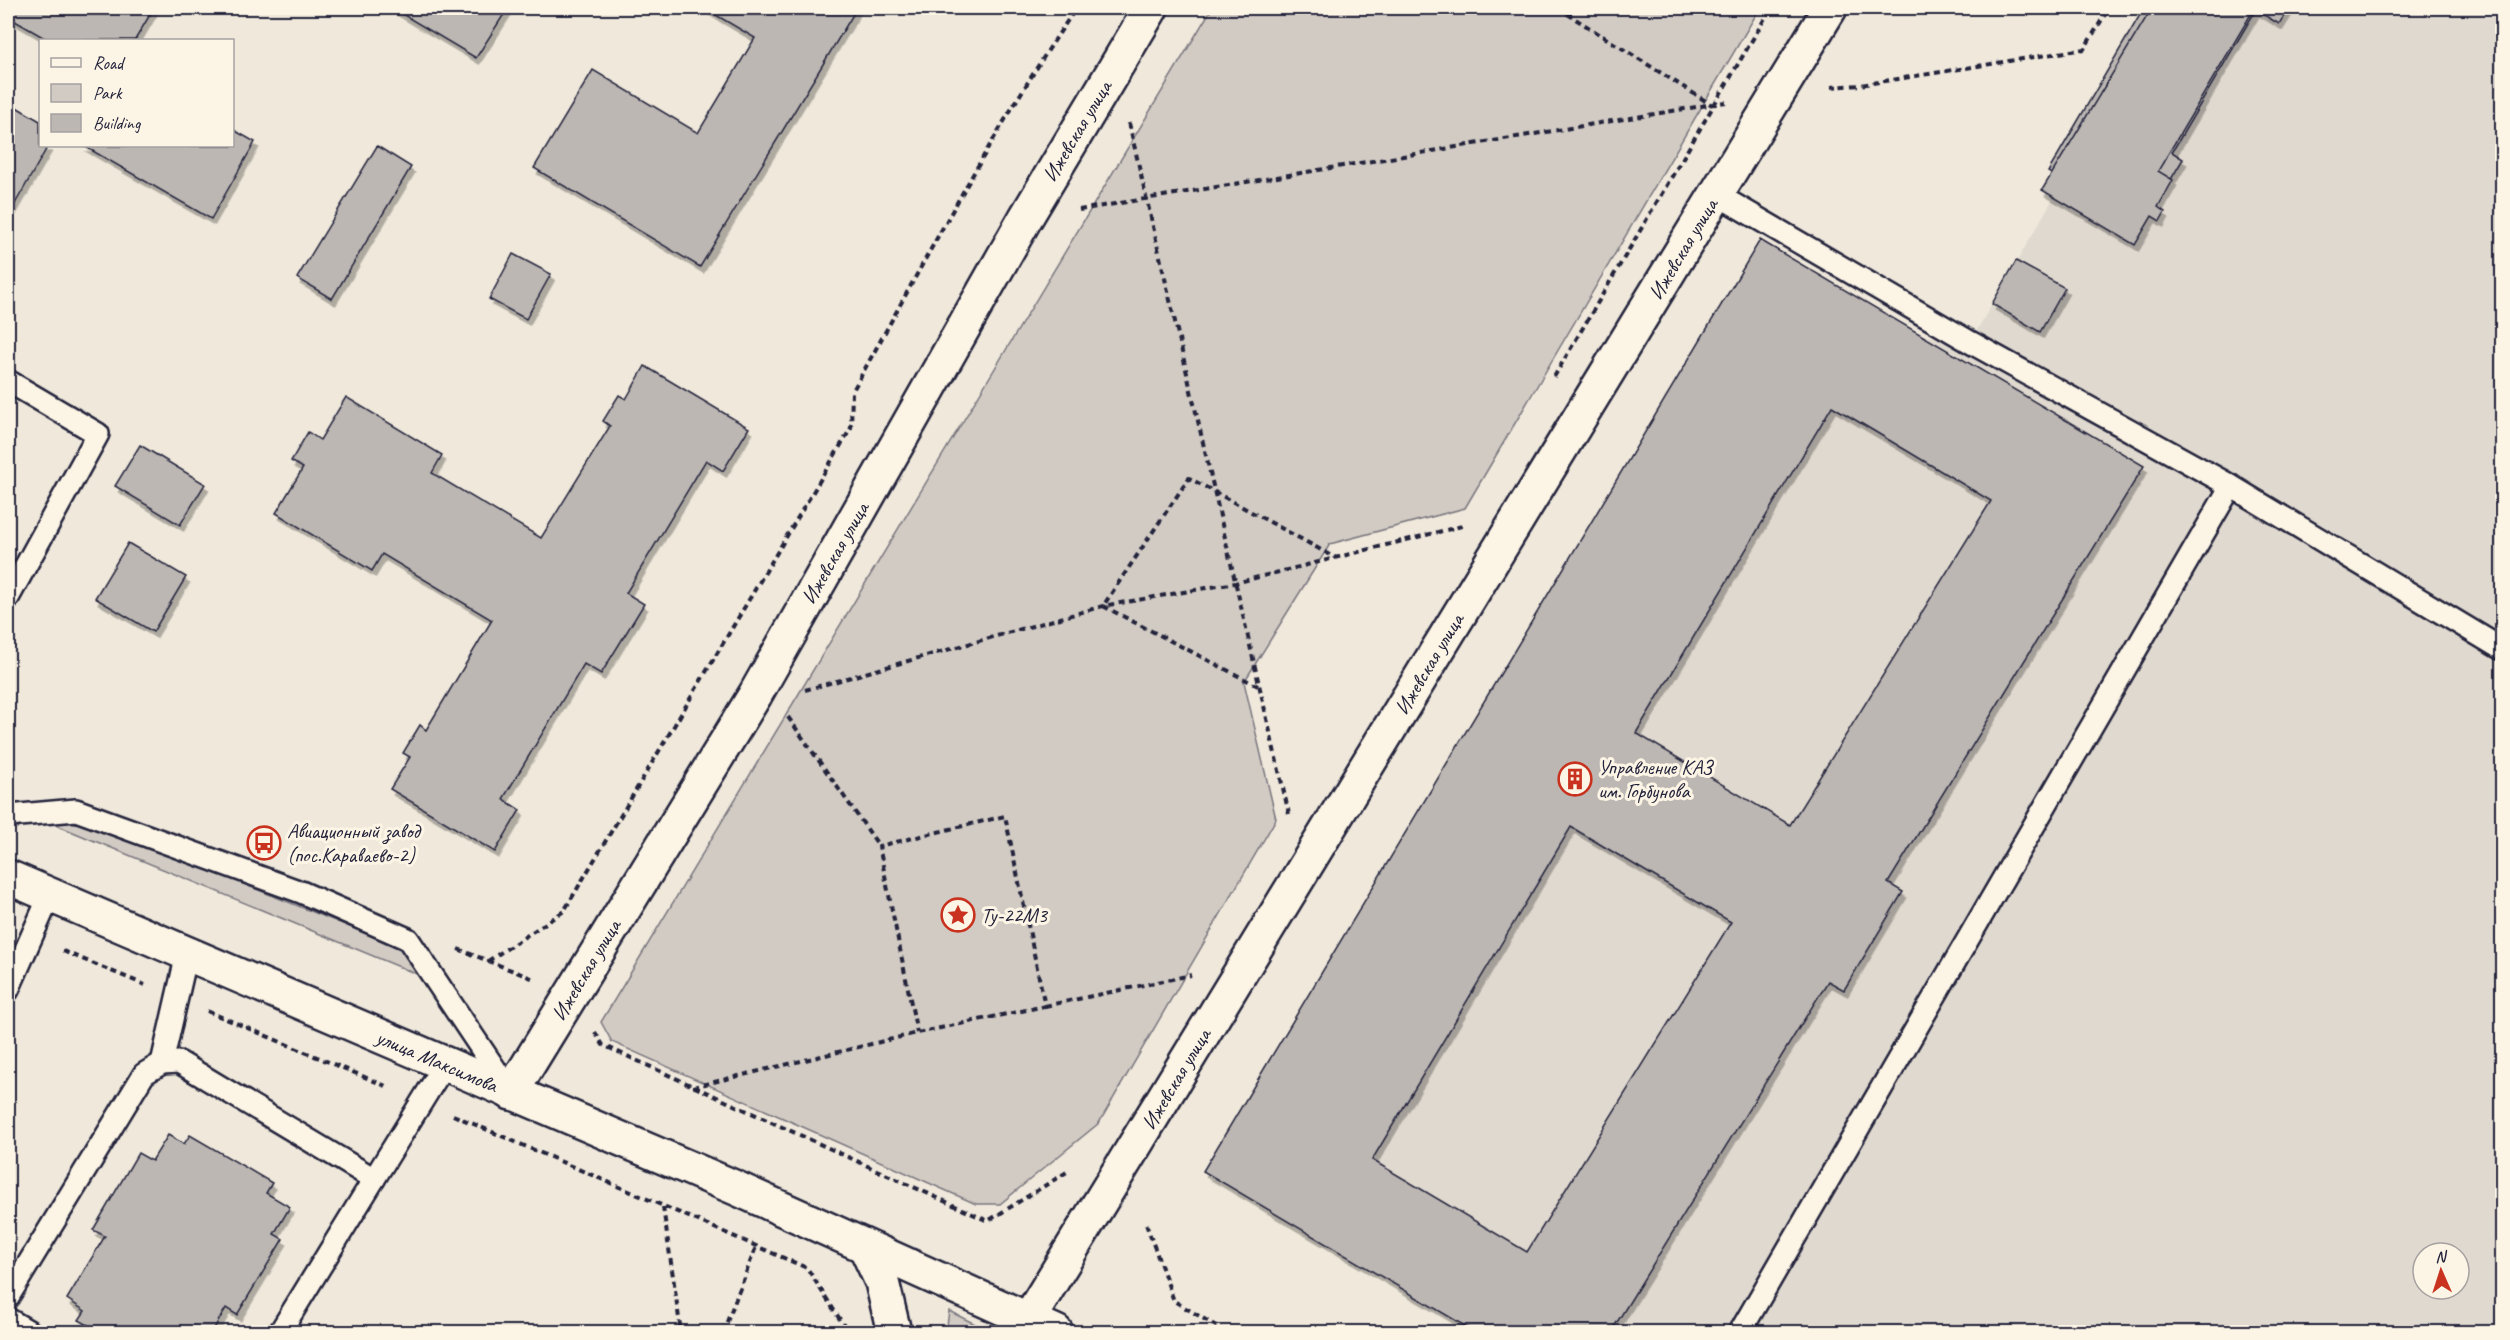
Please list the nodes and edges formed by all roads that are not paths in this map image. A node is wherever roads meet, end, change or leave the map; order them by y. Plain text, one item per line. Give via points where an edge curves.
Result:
1 (1151, 8) edge
2 (1830, 8) edge
3 (1716, 194) junction
4 (8, 381) edge
5 (2231, 486) junction
6 (8, 598) edge
7 (2502, 649) edge
8 (8, 816) edge
9 (8, 877) edge
10 (50, 895) junction
11 (187, 954) junction
12 (8, 990) edge
13 (162, 1063) junction
14 (445, 1064) junction
15 (511, 1093) junction
16 (374, 1179) junction
17 (866, 1248) junction
18 (8, 1297) edge
19 (8, 1319) edge
20 (1042, 1326) edge
21 (30, 1332) edge
22 (280, 1332) edge
23 (894, 1332) edge
24 (1740, 1332) edge

1 - 15 street, Ижевская улица via 1025,219 755,695
2 - 3 street, Ижевская улица
3 - 5 lane via 1970,342
3 - 20 street, Ижевская улица
4 - 6 lane via 98,434
5 - 7 lane
5 - 24 lane
8 - 15 lane via 76,810 301,892 408,939
9 - 10 street, улица Максимова
10 - 11 street, улица Максимова
10 - 12 lane
11 - 13 lane
11 - 14 street, улица Максимова
13 - 16 lane via 189,1066
13 - 18 lane via 144,1074
14 - 15 street, улица Максимова
14 - 16 lane
15 - 17 street, улица Максимова
16 - 22 lane
17 - 20 street, улица Максимова
17 - 23 street via 882,1282
19 - 21 lane

